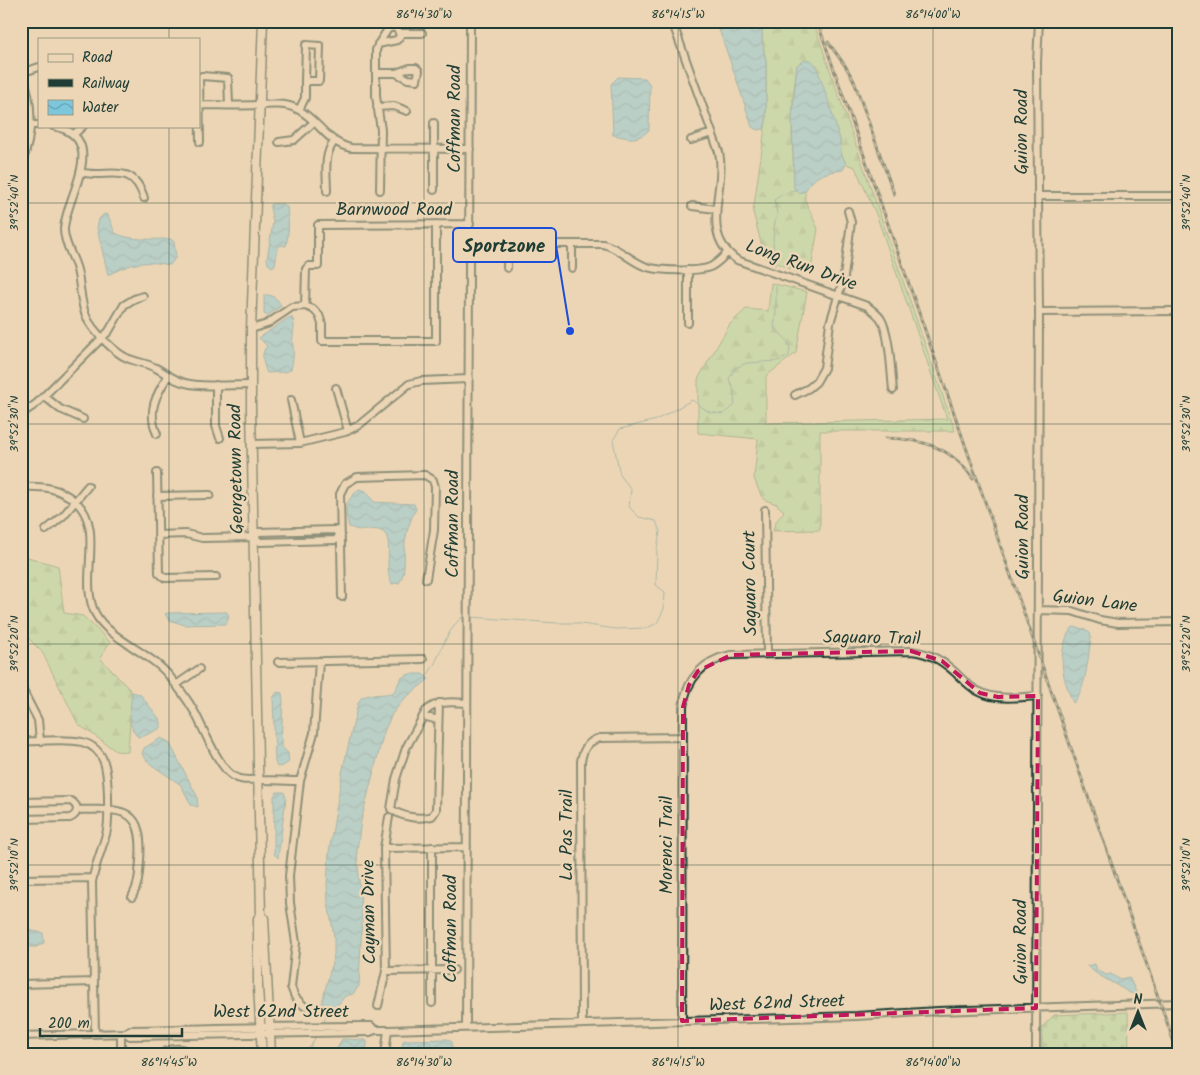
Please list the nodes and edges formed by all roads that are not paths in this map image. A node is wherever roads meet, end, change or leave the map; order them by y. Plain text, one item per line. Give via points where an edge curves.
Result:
1 (263, 21) edge
2 (470, 21) edge
3 (672, 21) edge
4 (1039, 21) edge
5 (394, 24) edge
6 (400, 33) junction
7 (422, 33) dead end
8 (378, 44) junction
9 (38, 67) edge
10 (22, 72) edge
11 (376, 73) junction
12 (396, 73) dead end
13 (200, 78) edge
14 (305, 81) junction
15 (200, 105) edge
16 (228, 105) junction
17 (260, 105) junction
18 (377, 107) junction
19 (299, 110) junction
20 (407, 111) dead end
21 (314, 122) junction
22 (434, 123) dead end
23 (30, 125) junction
24 (38, 125) edge
25 (60, 128) edge
26 (81, 128) edge
27 (200, 128) edge
28 (712, 133) junction
29 (73, 135) junction
30 (691, 140) dead end
31 (200, 142) dead end
32 (279, 142) dead end
33 (334, 142) junction
34 (381, 149) junction
35 (434, 149) junction
36 (470, 149) junction
37 (21, 165) edge
38 (80, 172) junction
39 (380, 190) dead end
40 (434, 190) dead end
41 (327, 191) dead end
42 (1038, 196) junction
43 (1179, 196) edge
44 (144, 198) dead end
45 (692, 206) dead end
46 (716, 209) junction
47 (848, 211) dead end
48 (436, 224) junction
49 (470, 224) junction
50 (470, 244) junction
51 (507, 244) junction
52 (572, 244) junction
53 (728, 252) junction
54 (507, 268) dead end
55 (572, 268) dead end
56 (688, 270) junction
57 (143, 296) dead end
58 (839, 296) junction
59 (305, 306) junction
60 (1179, 311) edge
61 (1038, 312) junction
62 (688, 324) dead end
63 (251, 328) junction
64 (103, 338) junction
65 (168, 376) junction
66 (470, 379) junction
67 (216, 385) junction
68 (251, 385) junction
69 (336, 388) dead end
70 (893, 390) dead end
71 (794, 395) dead end
72 (44, 396) junction
73 (291, 400) dead end
74 (21, 414) edge
75 (83, 419) dead end
76 (348, 431) junction
77 (158, 434) dead end
78 (220, 438) dead end
79 (300, 443) junction
80 (251, 444) junction
81 (157, 473) dead end
82 (88, 486) dead end
83 (21, 487) edge
84 (210, 495) dead end
85 (157, 496) junction
86 (76, 502) junction
87 (765, 510) dead end
88 (46, 530) dead end
89 (158, 535) junction
90 (340, 535) junction
91 (254, 537) junction
92 (216, 577) dead end
93 (426, 579) dead end
94 (342, 597) dead end
95 (1038, 610) junction
96 (1179, 622) edge
97 (768, 654) junction
98 (423, 659) dead end
99 (319, 661) junction
100 (278, 662) dead end
101 (199, 669) dead end
102 (697, 673) joint
103 (176, 685) junction
104 (21, 688) edge
105 (1038, 696) junction
106 (467, 703) junction
107 (439, 704) junction
108 (423, 716) junction
109 (438, 720) junction
110 (683, 737) junction
111 (40, 741) junction
112 (21, 742) edge
113 (259, 780) junction
114 (300, 781) junction
115 (21, 802) edge
116 (108, 809) junction
117 (78, 810) junction
118 (390, 817) dead end
119 (21, 819) edge
120 (432, 847) junction
121 (467, 847) junction
122 (384, 848) junction
123 (92, 878) junction
124 (21, 879) edge
125 (132, 896) dead end
126 (386, 970) junction
127 (431, 970) junction
128 (454, 970) dead end
129 (94, 982) junction
130 (21, 984) edge
131 (432, 1003) dead end
132 (1179, 1003) edge
133 (304, 1006) dead end
134 (378, 1006) dead end
135 (1036, 1008) junction
136 (682, 1021) junction
137 (582, 1024) junction
138 (466, 1027) junction
139 (264, 1030) junction
140 (308, 1030) junction
141 (375, 1030) junction
142 (388, 1030) junction
143 (175, 1032) junction
144 (95, 1034) junction
145 (124, 1034) junction
146 (21, 1036) edge
147 (175, 1048) junction
148 (121, 1054) edge
149 (161, 1054) edge
150 (199, 1054) edge
151 (262, 1054) edge
152 (271, 1054) edge
153 (386, 1054) edge
154 (1036, 1054) edge

1 - 17 main road, Georgetown Road
2 - 36 street, Coffman Road
3 - 28 street, Long Run Drive
4 - 42 street, Guion Road
5 - 6 street
5 - 8 street
6 - 7 street
6 - 8 street via 397,40
8 - 11 street
9 - 10 street
10 - 23 street via 30,99
11 - 12 street
11 - 18 street
13 - 16 street via 228,78
14 - 14 street via 305,46 319,46 320,80
14 - 19 street via 305,98
15 - 16 street
16 - 17 street
17 - 19 street via 278,104
17 - 63 main road, Georgetown Road
18 - 20 street via 394,106
18 - 34 street
19 - 21 street
21 - 32 street via 294,140
21 - 33 street
22 - 35 street
23 - 24 street
23 - 37 street
25 - 29 street
26 - 29 street
27 - 31 street
28 - 30 street
28 - 46 street, Long Run Drive via 721,163
29 - 38 street via 82,151
33 - 34 street via 351,148
33 - 41 street via 327,155
34 - 35 street
34 - 39 street
35 - 36 street
35 - 40 street
36 - 49 street, Coffman Road
38 - 44 street via 125,175 136,183
38 - 64 street via 65,236 77,268 86,317
42 - 43 street
42 - 61 street, Guion Road
45 - 46 street
46 - 53 street, Long Run Drive via 716,232
47 - 58 street via 851,222
48 - 49 street, Barnwood Road
48 - 59 street, Barnwood Road via 318,225 318,266 306,269
48 - 59 street via 436,341 322,342 321,319 315,310
49 - 50 street, Coffman Road
50 - 51 street
50 - 66 street, Coffman Road
51 - 52 street
51 - 54 street
52 - 55 street
52 - 56 street via 603,244 647,267
53 - 56 street via 710,267
53 - 58 street, Long Run Drive via 744,263
56 - 62 street
57 - 64 street via 124,305
58 - 70 street, Long Run Drive via 866,306 882,320
58 - 71 street via 830,322 822,375 813,385
59 - 63 street via 292,307 267,324
60 - 61 street
61 - 95 street, Guion Road
63 - 68 main road, Georgetown Road
64 - 65 street via 116,352
64 - 72 street
65 - 67 street via 190,384
65 - 77 street via 153,405 152,418
66 - 76 street via 409,384
66 - 106 street, Coffman Road
67 - 68 street
67 - 78 street via 216,426
68 - 80 main road, Georgetown Road
69 - 76 street
72 - 74 street
72 - 75 street via 60,409
73 - 79 street
76 - 79 street
79 - 80 street
80 - 91 main road, Georgetown Road
81 - 85 street
82 - 86 street
83 - 86 street via 53,489
84 - 85 street
85 - 89 street
86 - 88 street
86 - 103 street via 85,511 89,522 89,593 96,614 109,630 156,663
87 - 97 street, Saguaro Court
89 - 91 street
89 - 92 street via 161,576
90 - 91 street via 336,540 260,542
90 - 91 street via 335,530 326,530 258,532
90 - 93 street via 340,494 349,480 359,476 423,475 430,478 435,487 434,530
90 - 94 street
91 - 113 main road, Georgetown Road
95 - 96 street, Guion Lane via 1072,611 1118,623
95 - 105 street, Guion Road
97 - 102 street, Saguaro Trail via 721,657
97 - 105 street, Saguaro Trail via 915,652 942,661 980,693 998,697
98 - 99 street
99 - 100 street
99 - 114 street via 314,733
101 - 103 street
102 - 110 street, Morenci Trail via 684,698
103 - 113 street via 193,709 226,771 242,780
104 - 111 street via 38,720
105 - 135 street, Guion Road
106 - 107 street
106 - 121 street, Coffman Road
107 - 108 street
107 - 109 street
108 - 109 street
108 - 109 street via 406,748 396,779 391,809 397,814 424,818 432,816 436,810
110 - 136 street, Morenci Trail
110 - 137 street, La Pas Trail via 600,738 591,742 583,752
111 - 112 street
111 - 116 street via 80,741 95,748 107,769
113 - 114 street
113 - 139 main road, Georgetown Road via 261,916 258,918
114 - 133 street via 289,876 296,943 291,987
115 - 117 street via 69,801
116 - 117 street
116 - 123 street via 107,831
116 - 125 street via 127,815 136,824 140,835 138,880
117 - 119 street via 70,818
118 - 122 street, Cayman Drive
120 - 121 street
120 - 122 street
120 - 127 street
121 - 138 street, Coffman Road
122 - 126 street, Cayman Drive
123 - 124 street
123 - 129 street
126 - 127 street
126 - 134 street, Cayman Drive
127 - 128 street
127 - 131 street
129 - 130 street
129 - 144 street
132 - 135 street, West 62nd Street
135 - 136 street, West 62nd Street
135 - 154 street, Guion Road
136 - 137 street, West 62nd Street
137 - 138 street, West 62nd Street
138 - 142 street, West 62nd Street
139 - 140 street, West 62nd Street
139 - 143 street, West 62nd Street
139 - 151 main road, Georgetown Road
139 - 152 main road, Georgetown Road
140 - 141 street, West 62nd Street via 328,1033
140 - 141 street, West 62nd Street via 371,1026
141 - 142 street, West 62nd Street
142 - 153 street
143 - 145 street, West 62nd Street
143 - 147 street
144 - 145 street, West 62nd Street
144 - 146 street, West 62nd Street
145 - 148 street
147 - 149 street
147 - 150 street

